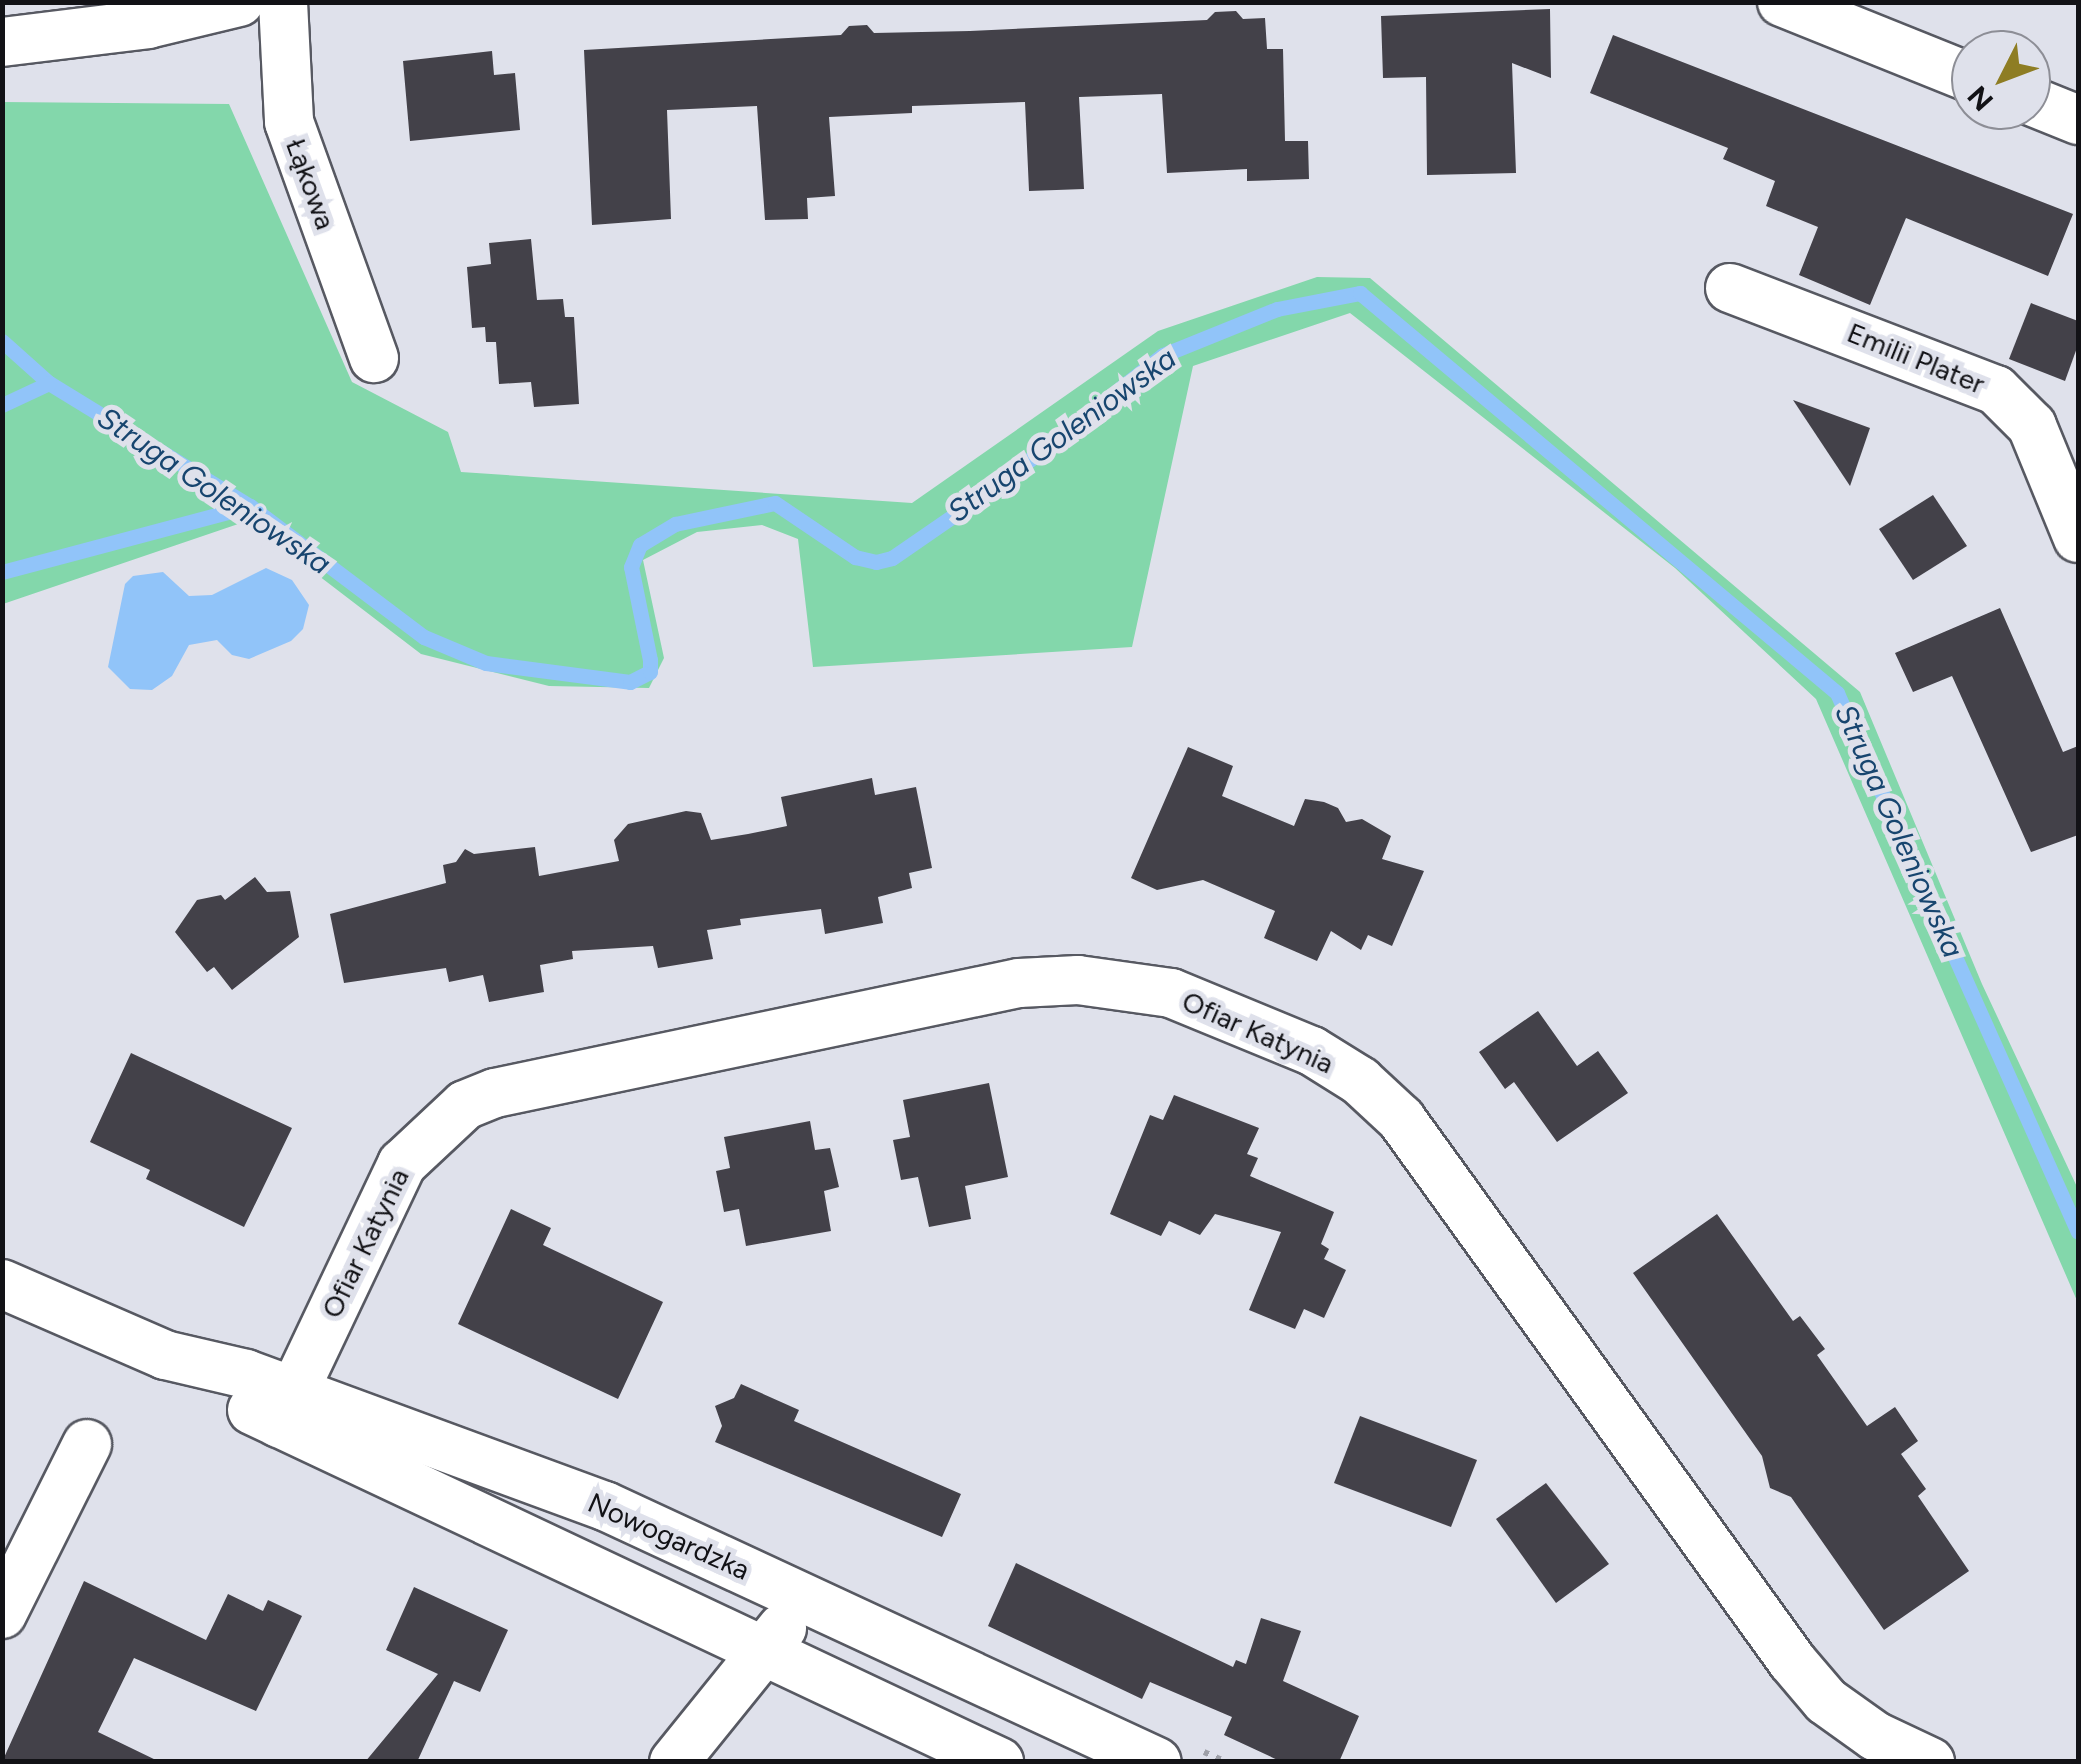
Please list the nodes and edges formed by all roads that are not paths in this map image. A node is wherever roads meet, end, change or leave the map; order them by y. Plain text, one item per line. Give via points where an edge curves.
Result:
1 (239, 2) edge
2 (283, 2) edge
3 (1782, 2) edge
4 (2, 42) edge
5 (1951, 70) edge
6 (2051, 109) edge
7 (2078, 120) edge
8 (1730, 288) dead end
9 (374, 358) dead end
10 (2078, 538) edge
11 (2, 1284) edge
12 (286, 1408) junction
13 (87, 1444) dead end
14 (804, 1598) junction
15 (2, 1614) edge
16 (764, 1652) junction
17 (1869, 1749) edge
18 (674, 1762) edge
19 (999, 1762) edge
20 (1157, 1762) edge
21 (1930, 1762) edge

1 - 4 street via 148,24
2 - 9 street, Łąkowa via 289,122
3 - 5 street
6 - 7 street
8 - 10 street, Emilii Plater via 1996,390 2032,426
11 - 12 street, Nowogardzka via 165,1355 196,1381
12 - 14 street, Nowogardzka via 606,1506
12 - 16 street, Nowogardzka
12 - 17 street, Ofiar Katynia via 402,1164 466,1106 496,1093 1019,983 1078,980 1171,993 1312,1051 1360,1081 1401,1119 1792,1661
13 - 15 street
14 - 16 street
14 - 20 street, Nowogardzka
16 - 18 street
16 - 19 street, Nowogardzka
17 - 21 street, Ofiar Katynia

